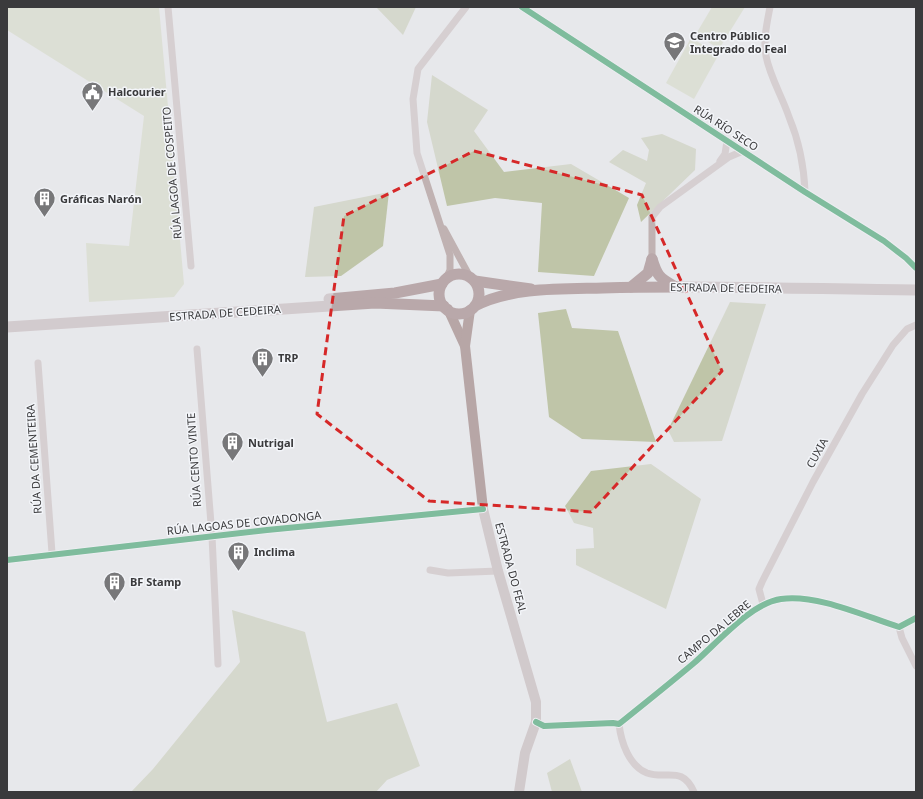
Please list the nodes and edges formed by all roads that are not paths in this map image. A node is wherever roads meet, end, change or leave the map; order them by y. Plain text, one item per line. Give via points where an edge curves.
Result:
1 (168, 7) edge
2 (466, 7) edge
3 (522, 7) edge
4 (770, 7) edge
5 (727, 141) junction
6 (743, 151) junction
7 (714, 167) junction
8 (804, 192) junction
9 (434, 211) junction
10 (652, 259) junction
11 (191, 266) dead end
12 (916, 268) edge
13 (472, 279) junction
14 (444, 281) junction
15 (652, 286) junction
16 (630, 287) junction
17 (676, 287) junction
18 (536, 290) junction
19 (916, 290) edge
20 (446, 307) junction
21 (473, 308) junction
22 (7, 322) edge
23 (916, 325) edge
24 (7, 327) edge
25 (465, 346) junction
26 (197, 350) dead end
27 (38, 363) dead end
28 (483, 509) junction
29 (212, 536) junction
30 (52, 554) junction
31 (7, 560) edge
32 (430, 570) dead end
33 (498, 571) junction
34 (762, 604) junction
35 (916, 618) edge
36 (899, 627) junction
37 (218, 664) dead end
38 (916, 666) edge
39 (536, 722) junction
40 (619, 724) junction
41 (519, 792) edge
42 (694, 792) edge

1 - 11 street, RÚA LAGOA DE COSPEITO
2 - 9 street via 418,69 415,84 414,128 417,153
3 - 5 street, RÚA RÍO SECO
4 - 8 street via 765,35 766,55 799,145 804,170
5 - 6 street, RÚA RÍO SECO
5 - 7 street via 725,154
6 - 7 street
6 - 8 street, RÚA RÍO SECO
7 - 10 street via 660,207 652,217
8 - 12 street, RÚA RÍO SECO via 884,241
9 - 13 street
9 - 14 street via 450,255 450,270
10 - 15 main road
10 - 16 main road via 648,273
10 - 17 main road via 657,274
13 - 14 main road via 458,274
13 - 18 main road, ESTRADA DE CEDEIRA
13 - 21 main road via 479,293
14 - 20 main road via 440,296
14 - 22 main road, ESTRADA DE CEDEIRA via 418,290 387,294
15 - 16 main road, ESTRADA DE CEDEIRA
15 - 17 main road, ESTRADA DE CEDEIRA
16 - 18 main road, ESTRADA DE CEDEIRA
17 - 19 main road, ESTRADA DE CEDEIRA
18 - 21 main road, ESTRADA DE CEDEIRA via 490,298
20 - 21 main road via 458,314
20 - 24 main road, ESTRADA DE CEDEIRA via 375,303
20 - 25 main road, ESTRADA DO FEAL
21 - 25 main road, ESTRADA DO FEAL
23 - 34 street, CUXIA via 907,329 893,345 862,394 817,475 759,589
25 - 28 main road, ESTRADA DO FEAL
26 - 29 street, RÚA CENTO VINTE
27 - 30 street, RÚA DA CEMENTEIRA
28 - 29 street, RÚA LAGOAS DE COVADONGA
28 - 33 main road, ESTRADA DO FEAL
29 - 30 street, RÚA LAGOAS DE COVADONGA
29 - 37 street, RÚA CENTO VINTE
30 - 31 street, RÚA LAGOAS DE COVADONGA
32 - 33 street via 448,573
33 - 39 main road, ESTRADA DO FEAL via 536,702
34 - 36 street, CAMPO DA LEBRE via 781,599 822,602
34 - 40 street, CAMPO DA LEBRE
35 - 36 street
36 - 38 street
39 - 40 street via 544,726
39 - 41 main road, ESTRADA DO FEAL via 524,753
40 - 42 street via 628,755 636,767 648,773 676,775 686,779

